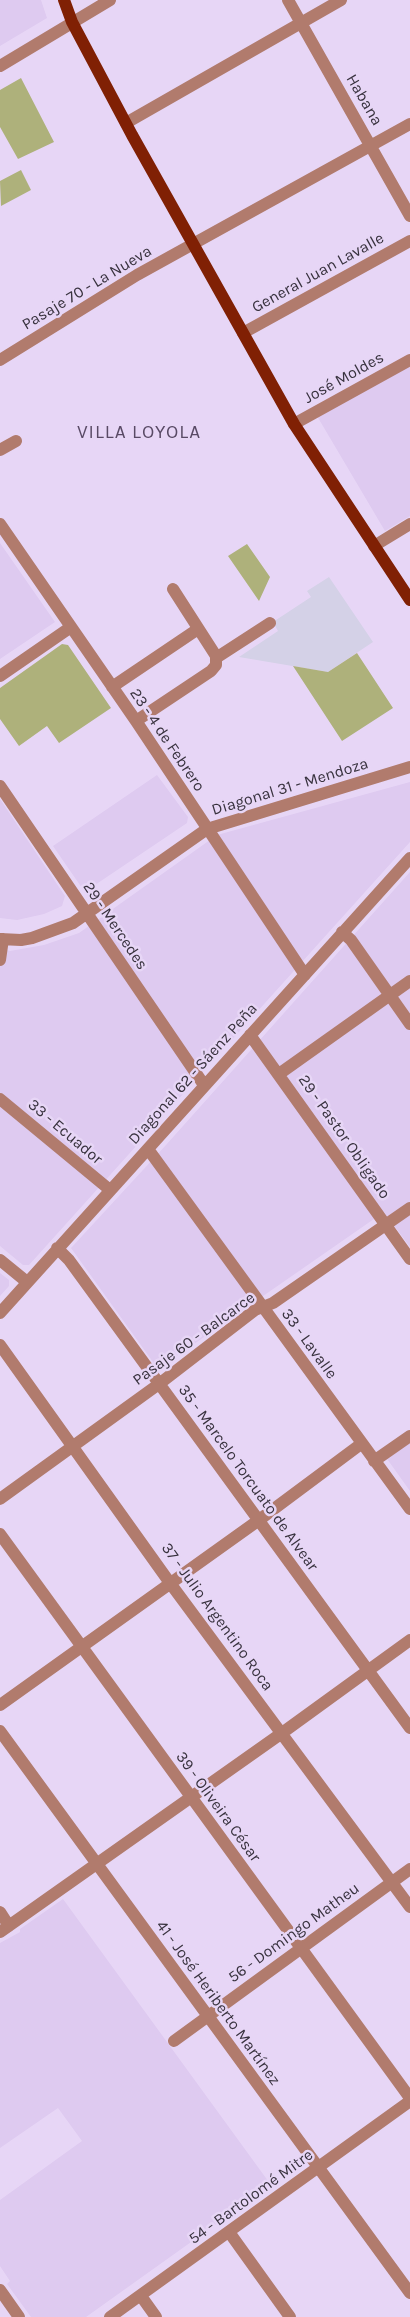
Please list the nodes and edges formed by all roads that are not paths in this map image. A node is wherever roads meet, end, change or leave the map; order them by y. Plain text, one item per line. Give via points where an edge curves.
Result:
1 (64, 0) edge
2 (110, 0) edge
3 (288, 0) edge
4 (341, 0) edge
5 (72, 22) junction
6 (301, 23) junction
7 (0, 66) edge
8 (126, 123) junction
9 (410, 124) edge
10 (371, 146) junction
11 (410, 216) edge
12 (410, 241) edge
13 (192, 244) junction
14 (243, 334) junction
15 (0, 360) edge
16 (410, 360) edge
17 (294, 424) junction
18 (16, 441) dead end
19 (0, 450) edge
20 (0, 524) edge
21 (410, 524) edge
22 (374, 546) junction
23 (173, 589) dead end
24 (410, 600) edge
25 (270, 623) dead end
26 (71, 627) junction
27 (198, 628) junction
28 (216, 658) junction
29 (0, 676) edge
30 (112, 687) junction
31 (136, 721) junction
32 (410, 767) edge
33 (0, 786) edge
34 (207, 829) junction
35 (410, 858) edge
36 (87, 915) junction
37 (342, 932) junction
38 (1, 939) edge
39 (0, 960) edge
40 (305, 974) junction
41 (410, 981) edge
42 (389, 995) junction
43 (410, 1024) edge
44 (250, 1035) junction
45 (279, 1074) junction
46 (204, 1085) junction
47 (0, 1099) edge
48 (148, 1148) junction
49 (110, 1190) junction
50 (410, 1208) edge
51 (386, 1225) junction
52 (57, 1248) junction
53 (410, 1259) edge
54 (0, 1260) edge
55 (27, 1282) junction
56 (263, 1307) junction
57 (0, 1313) edge
58 (0, 1345) edge
59 (159, 1384) junction
60 (410, 1436) edge
61 (361, 1444) junction
62 (72, 1447) junction
63 (374, 1461) junction
64 (0, 1499) edge
65 (410, 1509) edge
66 (260, 1520) junction
67 (0, 1534) edge
68 (170, 1583) junction
69 (410, 1640) edge
70 (82, 1647) junction
71 (369, 1671) junction
72 (0, 1705) edge
73 (410, 1728) edge
74 (0, 1731) edge
75 (282, 1733) junction
76 (191, 1798) junction
77 (96, 1865) junction
78 (410, 1869) edge
79 (391, 1882) junction
80 (410, 1907) edge
81 (0, 1912) edge
82 (5, 1929) edge
83 (300, 1948) junction
84 (207, 2016) junction
85 (174, 2041) dead end
86 (410, 2100) edge
87 (319, 2168) junction
88 (229, 2232) junction
89 (0, 2290) edge
90 (410, 2293) edge
91 (141, 2296) junction
92 (19, 2317) edge
93 (110, 2317) edge
94 (156, 2317) edge
95 (290, 2317) edge

1 - 5 main road
2 - 5 street
3 - 6 street, Habana
4 - 6 street
5 - 7 street
5 - 8 main road
6 - 8 street
6 - 10 street, Habana
8 - 13 main road
9 - 10 street, Pasaje 70 - La Nueva
10 - 11 street, Habana
10 - 13 street, Pasaje 70 - La Nueva
12 - 14 street, General Juan Lavalle
13 - 14 main road
13 - 15 street, Pasaje 70 - La Nueva
14 - 17 main road
16 - 17 street, José Moldes
17 - 22 main road
18 - 19 street
20 - 26 street, 23 - 4 de Febrero
21 - 22 street
22 - 24 main road
23 - 27 street
25 - 28 street
26 - 29 street
26 - 30 street, 23 - 4 de Febrero
27 - 28 street
27 - 30 street
28 - 31 street via 216,665 211,671
30 - 31 street, 23 - 4 de Febrero
31 - 34 street, 23 - 4 de Febrero
32 - 34 street, Diagonal 31 - Mendoza
33 - 36 street, 29 - Mercedes
34 - 36 street, Diagonal 31 - Mendoza
34 - 40 street, 23 - 4 de Febrero
35 - 37 street, Diagonal 62 - Sáenz Peña
36 - 38 street, Diagonal 31 - Mendoza via 44,935 21,940
36 - 46 street, 29 - Mercedes
37 - 40 street, Diagonal 62 - Sáenz Peña
37 - 42 street
38 - 39 street
40 - 44 street, Diagonal 62 - Sáenz Peña
41 - 42 street
42 - 43 street
42 - 45 street
44 - 45 street, 29 - Pastor Obligado
44 - 46 street, Diagonal 62 - Sáenz Peña
45 - 51 street, 29 - Pastor Obligado
46 - 48 street, Diagonal 62 - Sáenz Peña
47 - 49 street, 33 - Ecuador
48 - 49 street, Diagonal 62 - Sáenz Peña
48 - 56 street, 33 - Lavalle
49 - 52 street, Diagonal 62 - Sáenz Peña
50 - 51 street, Pasaje 60 - Balcarce
51 - 53 street, 29 - Pastor Obligado
51 - 56 street, Pasaje 60 - Balcarce
52 - 55 street, Diagonal 62 - Sáenz Peña
52 - 59 street, 35 - Marcelo Torcuato de Alvear
54 - 55 street
55 - 57 street, Diagonal 62 - Sáenz Peña
56 - 59 street, Pasaje 60 - Balcarce
56 - 61 street, 33 - Lavalle
58 - 62 street, 37 - Julio Argentino Roca
59 - 62 street, Pasaje 60 - Balcarce
59 - 66 street, 35 - Marcelo Torcuato de Alvear
60 - 63 street
61 - 63 street, 33 - Lavalle
61 - 66 street
62 - 64 street, Pasaje 60 - Balcarce
62 - 68 street, 37 - Julio Argentino Roca
63 - 65 street, 33 - Lavalle
66 - 68 street
66 - 71 street, 35 - Marcelo Torcuato de Alvear
67 - 70 street, 39 - Oliveira César
68 - 70 street
68 - 75 street, 37 - Julio Argentino Roca
69 - 71 street
70 - 72 street
70 - 76 street, 39 - Oliveira César
71 - 73 street, 35 - Marcelo Torcuato de Alvear
71 - 75 street
74 - 77 street, 41 - José Heriberto Martínez
75 - 76 street
75 - 79 street, 37 - Julio Argentino Roca
76 - 77 street
76 - 83 street, 39 - Oliveira César
77 - 82 street
77 - 84 street, 41 - José Heriberto Martínez
78 - 79 street, 56 - Domingo Matheu
79 - 80 street, 37 - Julio Argentino Roca
79 - 83 street, 56 - Domingo Matheu
81 - 82 street
83 - 84 street, 56 - Domingo Matheu
83 - 86 street, 39 - Oliveira César
84 - 85 street, 56 - Domingo Matheu
84 - 87 street, 41 - José Heriberto Martínez
86 - 87 street, 54 - Bartolomé Mitre
87 - 88 street, 54 - Bartolomé Mitre
87 - 90 street, 41 - José Heriberto Martínez
88 - 91 street, 54 - Bartolomé Mitre
88 - 95 street
89 - 92 street
91 - 93 street, 54 - Bartolomé Mitre
91 - 94 street

